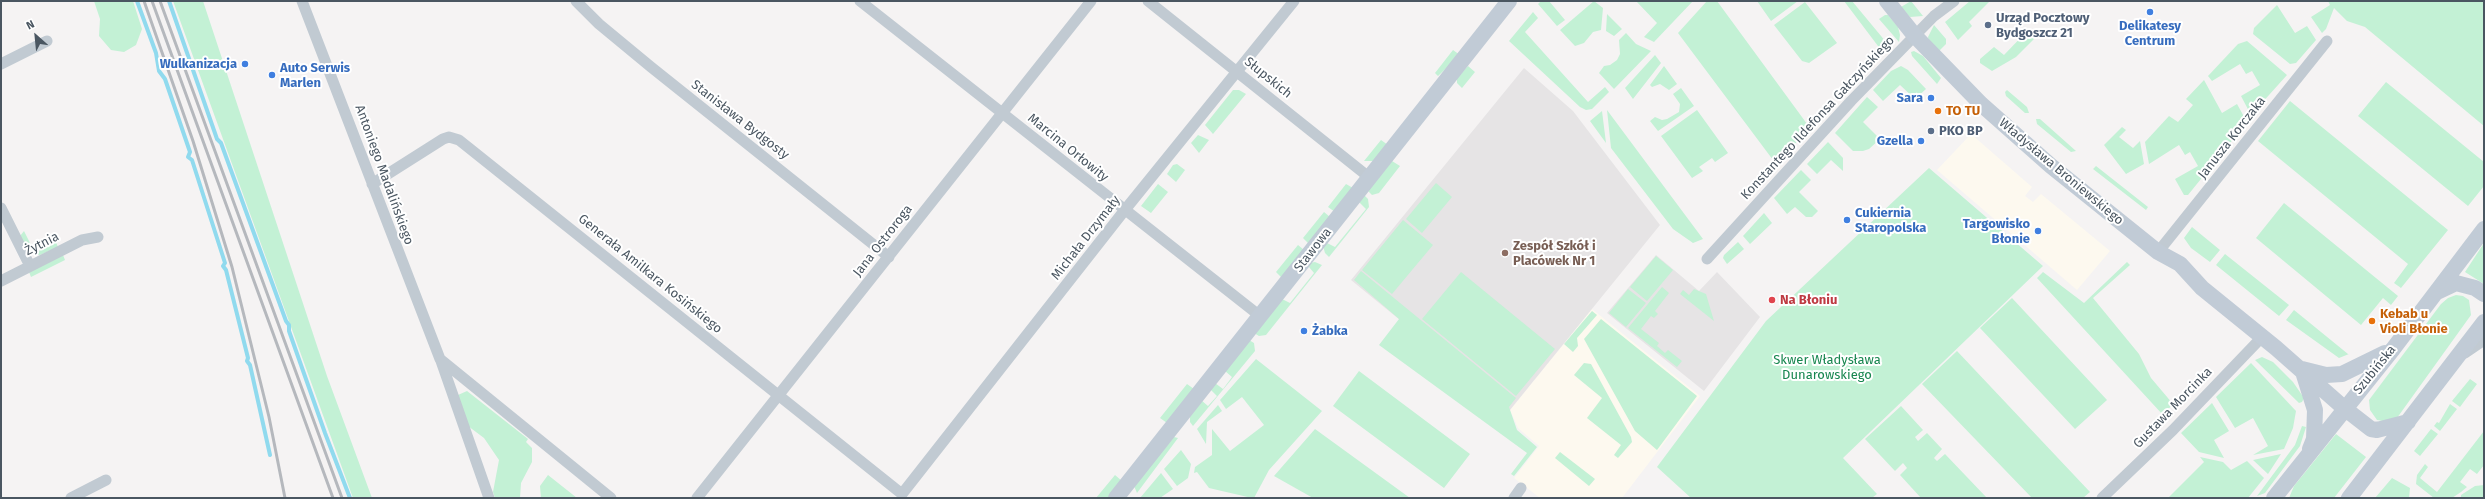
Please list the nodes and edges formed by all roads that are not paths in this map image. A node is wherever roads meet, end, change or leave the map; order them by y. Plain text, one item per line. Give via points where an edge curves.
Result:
1 (302, 1) edge
2 (576, 1) edge
3 (860, 1) edge
4 (1091, 1) edge
5 (1148, 1) edge
6 (1294, 1) edge
7 (1509, 1) edge
8 (1887, 1) edge
9 (1954, 1) edge
10 (1915, 36) junction
11 (47, 41) dead end
12 (2326, 41) dead end
13 (1, 64) edge
14 (1238, 72) junction
15 (1002, 113) junction
16 (1370, 178) junction
17 (372, 184) junction
18 (1, 208) edge
19 (1124, 211) junction
20 (2484, 230) edge
21 (98, 237) dead end
22 (2158, 252) junction
23 (889, 257) junction
24 (1707, 259) dead end
25 (30, 266) junction
26 (1, 281) edge
27 (2434, 294) junction
28 (2484, 294) edge
29 (1260, 316) junction
30 (2484, 322) edge
31 (2262, 336) junction
32 (2484, 340) edge
33 (2393, 349) junction
34 (2456, 358) junction
35 (440, 359) junction
36 (2302, 369) junction
37 (778, 395) junction
38 (2344, 408) junction
39 (2408, 422) junction
40 (2308, 455) junction
41 (106, 480) dead end
42 (1521, 488) dead end
43 (902, 494) joint
44 (71, 498) edge
45 (489, 498) edge
46 (611, 498) edge
47 (697, 498) edge
48 (1116, 498) edge
49 (1514, 498) edge
50 (2102, 498) edge
51 (2274, 498) edge
52 (2349, 498) edge

1 - 17 street, Antoniego Madalińskiego
2 - 23 street, Stanisława Bydgosty via 654,70
3 - 15 street, Marcina Orłowity
4 - 15 street, Jana Ostroroga
5 - 14 street, Słupskich
6 - 14 street, Michała Drzymały
7 - 16 street, Stawowa
8 - 10 street, Władysława Broniewskiego
9 - 10 street, Konstantego Ildefonsa Gałczyńskiego
10 - 22 street, Władysława Broniewskiego via 1981,104 2051,166
10 - 24 street, Konstantego Ildefonsa Gałczyńskiego via 1851,101
11 - 13 street
12 - 22 street, Janusza Korczaka
14 - 16 street, Słupskich
14 - 19 street, Michała Drzymały
15 - 19 street, Marcina Orłowity
15 - 23 street, Jana Ostroroga
16 - 29 street, Stawowa
17 - 35 street, Antoniego Madalińskiego
17 - 37 street, Generała Amilkara Kosińskiego via 443,139 449,137 459,140
18 - 25 street
19 - 29 street, Marcina Orłowity
19 - 43 street, Michała Drzymały
20 - 27 street, Szubińska
21 - 25 street, Żytnia via 82,240
22 - 31 street, Władysława Broniewskiego via 2171,272 2202,288
23 - 37 street, Jana Ostroroga
25 - 26 street, Żytnia
27 - 28 street, Szubińska via 2456,283 2475,288
27 - 33 street, Szubińska
29 - 48 street, Stawowa
30 - 34 street
31 - 36 street, Władysława Broniewskiego
31 - 50 street, Gustawa Morcinka via 2173,430
32 - 34 street
33 - 36 street, Władysława Broniewskiego via 2342,374 2326,375
33 - 38 street, Szubińska
34 - 39 street
35 - 45 street, Antoniego Madalińskiego
35 - 46 street, Antoniego Madalińskiego
36 - 38 street, Władysława Broniewskiego
36 - 40 street via 2315,410 2314,439
37 - 43 street, Generała Amilkara Kosińskiego
37 - 47 street, Jana Ostroroga
38 - 39 street via 2364,424 2377,430
38 - 40 street, Szubińska
39 - 52 street
40 - 51 street, Szubińska
41 - 44 street
42 - 49 street

